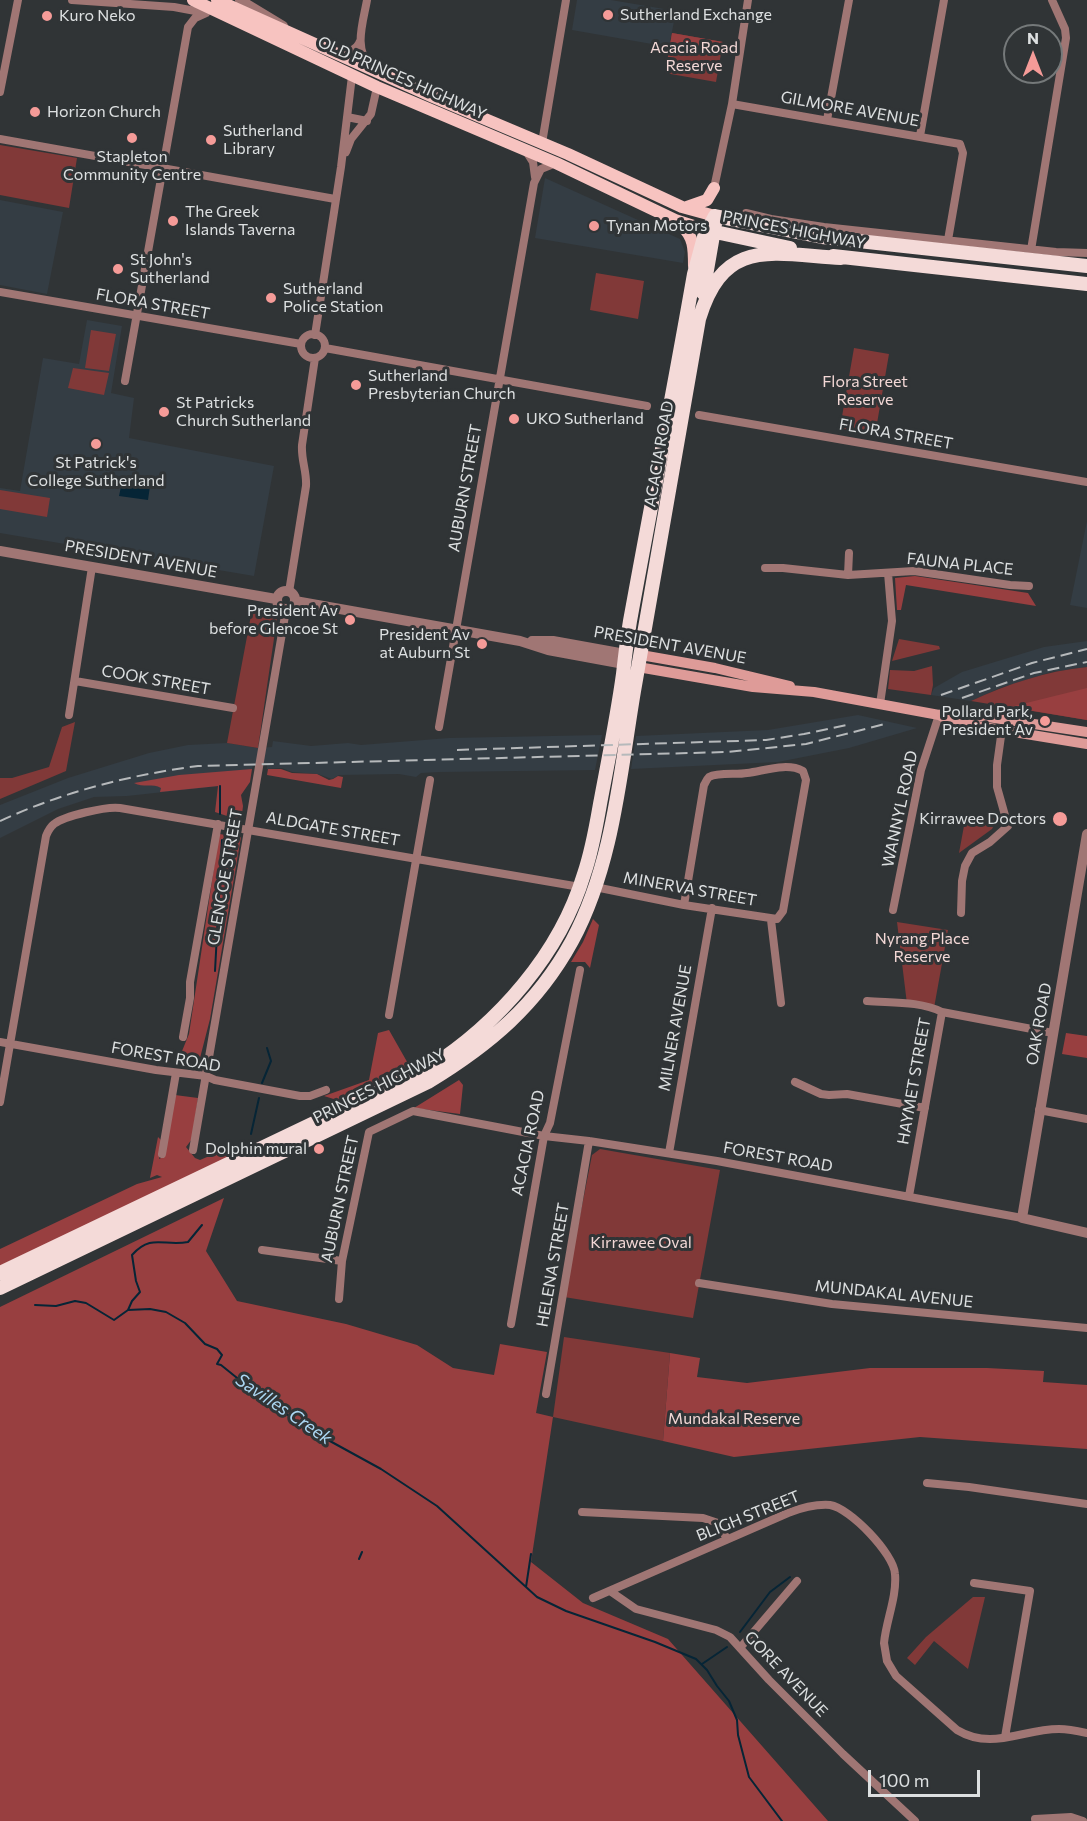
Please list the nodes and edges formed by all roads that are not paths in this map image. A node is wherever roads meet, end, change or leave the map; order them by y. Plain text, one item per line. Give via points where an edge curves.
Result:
1 (18, 0) edge
2 (72, 0) edge
3 (193, 0) edge
4 (217, 0) edge
5 (240, 0) edge
6 (367, 0) edge
7 (566, 0) edge
8 (748, 0) edge
9 (849, 0) edge
10 (944, 0) edge
11 (1052, 0) edge
12 (112, 2) edge
13 (181, 9) junction
14 (206, 13) junction
15 (188, 27) junction
16 (251, 28) junction
17 (306, 39) junction
18 (360, 41) junction
19 (335, 52) junction
20 (372, 69) junction
21 (352, 76) junction
22 (377, 87) junction
23 (0, 92) edge
24 (732, 104) junction
25 (347, 117) junction
26 (827, 120) junction
27 (367, 121) junction
28 (545, 126) junction
29 (516, 132) junction
30 (920, 136) junction
31 (0, 140) edge
32 (542, 143) junction
33 (526, 151) junction
34 (561, 151) junction
35 (561, 166) junction
36 (341, 167) junction
37 (163, 170) junction
38 (534, 183) junction
39 (714, 188) joint
40 (335, 199) junction
41 (682, 207) junction
42 (746, 213) dead end
43 (715, 216) junction
44 (675, 220) junction
45 (710, 231) junction
46 (948, 240) junction
47 (1031, 250) junction
48 (1087, 253) edge
49 (841, 258) junction
50 (1087, 266) edge
51 (694, 274) junction
52 (1087, 284) edge
53 (0, 292) edge
54 (137, 316) junction
55 (699, 319) junction
56 (315, 334) junction
57 (301, 344) junction
58 (325, 348) junction
59 (315, 358) junction
60 (499, 379) junction
61 (125, 381) dead end
62 (647, 406) dead end
63 (699, 415) dead end
64 (1087, 482) edge
65 (0, 551) edge
66 (849, 553) dead end
67 (92, 567) junction
68 (765, 568) dead end
69 (888, 573) junction
70 (848, 575) junction
71 (1029, 586) dead end
72 (292, 596) junction
73 (276, 599) junction
74 (286, 610) junction
75 (456, 629) junction
76 (624, 659) junction
77 (640, 661) junction
78 (75, 681) junction
79 (880, 704) junction
80 (233, 708) dead end
81 (69, 715) dead end
82 (939, 715) junction
83 (439, 727) dead end
84 (1002, 729) junction
85 (1087, 732) edge
86 (620, 735) junction
87 (1087, 744) edge
88 (614, 769) junction
89 (430, 780) dead end
90 (218, 824) junction
91 (249, 829) junction
92 (1086, 840) edge
93 (416, 860) junction
94 (580, 887) junction
95 (595, 887) junction
96 (1082, 897) edge
97 (684, 904) junction
98 (712, 908) junction
99 (893, 910) dead end
100 (961, 914) dead end
101 (775, 919) junction
102 (580, 970) dead end
103 (867, 1001) dead end
104 (781, 1003) dead end
105 (942, 1012) junction
106 (389, 1015) dead end
107 (1053, 1033) junction
108 (183, 1037) dead end
109 (0, 1042) edge
110 (10, 1043) junction
111 (176, 1072) junction
112 (206, 1077) junction
113 (795, 1082) dead end
114 (326, 1090) dead end
115 (0, 1102) edge
116 (925, 1108) junction
117 (1039, 1110) junction
118 (1087, 1119) edge
119 (463, 1120) joint
120 (544, 1136) junction
121 (589, 1141) junction
122 (193, 1150) dead end
123 (669, 1153) junction
124 (162, 1154) dead end
125 (909, 1196) junction
126 (1022, 1218) junction
127 (1087, 1233) edge
128 (262, 1250) dead end
129 (342, 1261) junction
130 (0, 1273) edge
131 (699, 1283) dead end
132 (0, 1288) edge
133 (339, 1299) dead end
134 (511, 1323) dead end
135 (1087, 1328) edge
136 (546, 1394) dead end
137 (927, 1483) dead end
138 (1087, 1504) edge
139 (582, 1512) dead end
140 (727, 1539) junction
141 (797, 1581) dead end
142 (974, 1583) dead end
143 (610, 1591) junction
144 (593, 1598) dead end
145 (740, 1648) junction
146 (1087, 1733) edge
147 (1005, 1737) junction
148 (1035, 1819) dead end
149 (915, 1821) edge
150 (1083, 1821) edge

1 - 23 street
2 - 12 street, OLD PRINCES HIGHWAY
3 - 16 main road
4 - 17 main road
5 - 17 street
6 - 18 street
7 - 28 street
8 - 24 street
9 - 26 street
10 - 30 street
11 - 47 street via 1066,38
12 - 13 street, OLD PRINCES HIGHWAY
13 - 14 street, OLD PRINCES HIGHWAY
13 - 15 street
14 - 15 street
14 - 16 street, OLD PRINCES HIGHWAY
15 - 37 street
16 - 21 main road, OLD PRINCES HIGHWAY
17 - 19 main road, OLD PRINCES HIGHWAY
17 - 22 main road via 367,71
18 - 19 street via 353,50
18 - 20 street via 363,57
19 - 20 main road, OLD PRINCES HIGHWAY
20 - 29 main road, OLD PRINCES HIGHWAY
21 - 22 main road, OLD PRINCES HIGHWAY
21 - 25 street
22 - 27 street
22 - 33 main road, OLD PRINCES HIGHWAY
24 - 26 street, GILMORE AVENUE
24 - 39 street
25 - 27 street
25 - 36 street
26 - 30 street, GILMORE AVENUE
27 - 36 street via 350,142
28 - 29 street via 534,132
28 - 32 street
28 - 34 street via 549,140
29 - 32 main road, OLD PRINCES HIGHWAY
30 - 46 street, GILMORE AVENUE via 962,146
31 - 37 street
32 - 34 main road, OLD PRINCES HIGHWAY
32 - 35 main road via 549,157
33 - 35 main road, OLD PRINCES HIGHWAY
33 - 38 street, AUBURN STREET via 533,164
34 - 41 main road, OLD PRINCES HIGHWAY
35 - 38 street via 541,169
35 - 44 main road, OLD PRINCES HIGHWAY
36 - 40 street
37 - 40 street
37 - 54 street
38 - 60 street, AUBURN STREET
39 - 41 main road via 704,202
40 - 56 street
41 - 43 main road, OLD PRINCES HIGHWAY
42 - 46 street, PRINCES HIGHWAY via 824,227
43 - 45 highway
43 - 50 highway, PRINCES HIGHWAY via 854,242
44 - 45 main road, OLD PRINCES HIGHWAY
44 - 51 main road via 693,241
45 - 49 highway, PRINCES HIGHWAY
45 - 51 highway, ACACIA ROAD
45 - 55 highway
46 - 47 street, PRINCES HIGHWAY
47 - 48 street, PRINCES HIGHWAY
49 - 52 highway, PRINCES HIGHWAY
49 - 55 highway, ACACIA ROAD via 770,254 742,260 726,268 714,282
51 - 76 highway, ACACIA ROAD
53 - 54 street, FLORA STREET
54 - 57 street, FLORA STREET
54 - 61 street
55 - 77 highway, ACACIA ROAD
56 - 57 street
56 - 58 street via 322,338
57 - 59 street via 304,355
58 - 59 street
58 - 60 street
59 - 72 street via 302,445 307,475
60 - 62 street
60 - 75 street, AUBURN STREET
63 - 64 street, FLORA STREET
65 - 67 street, PRESIDENT AVENUE
66 - 70 street
67 - 73 street, PRESIDENT AVENUE
67 - 78 street
68 - 70 street, FAUNA PLACE
69 - 70 street, FAUNA PLACE
69 - 71 street, FAUNA PLACE via 914,571
69 - 79 street, FAUNA PLACE via 892,621
72 - 73 street via 282,592
72 - 74 street via 292,608
72 - 75 street, PRESIDENT AVENUE
73 - 74 street via 279,607
74 - 91 street, GLENCOE STREET
75 - 76 street, PRESIDENT AVENUE via 520,641 553,641
75 - 83 street, AUBURN STREET
76 - 77 highway, PRESIDENT AVENUE
76 - 86 highway, ACACIA ROAD
77 - 79 main road, PRESIDENT AVENUE via 715,668
77 - 86 highway, ACACIA ROAD
78 - 80 street, COOK STREET
78 - 81 street
79 - 82 main road, PRESIDENT AVENUE
82 - 84 main road, PRESIDENT AVENUE via 953,722
82 - 85 main road, PRESIDENT AVENUE via 955,712
82 - 99 street, WANNYL ROAD via 921,770
84 - 87 main road, PRESIDENT AVENUE
84 - 100 street via 997,788 1008,826 972,853 965,866
86 - 88 highway, ACACIA ROAD
88 - 94 highway, PRINCES HIGHWAY
88 - 95 highway, PRINCES HIGHWAY via 608,837
89 - 93 street
90 - 91 street, ALDGATE STREET
90 - 108 street, GLENCOE STREET
90 - 110 street, ALDGATE STREET via 112,807 58,821 50,828
91 - 93 street, ALDGATE STREET
91 - 112 street, GLENCOE STREET
92 - 96 street, OAK ROAD
93 - 94 street, ALDGATE STREET
93 - 106 street
94 - 130 highway, PRINCES HIGHWAY via 557,934 525,981 491,1021 429,1068
95 - 97 street, MINERVA STREET
95 - 132 highway, PRINCES HIGHWAY via 573,938 543,984 500,1032 457,1065 386,1104
96 - 107 street, OAK ROAD
97 - 98 street, MINERVA STREET
97 - 101 street via 708,779 771,768 798,768 806,774 806,780 783,911
98 - 101 street, MINERVA STREET
98 - 123 street, MILNER AVENUE
101 - 104 street
102 - 120 street, ACACIA ROAD via 550,1123
103 - 105 street
105 - 107 street, HAYMET STREET
105 - 116 street, HAYMET STREET
107 - 117 street, OAK ROAD
109 - 110 street, FOREST ROAD
110 - 111 street, FOREST ROAD
110 - 115 street
111 - 112 street, FOREST ROAD
111 - 124 street
112 - 114 street, FOREST ROAD via 300,1096
112 - 122 street, GLENCOE STREET
113 - 116 street via 820,1094 847,1094
116 - 125 street, HAYMET STREET
117 - 118 street
117 - 126 street, OAK ROAD
119 - 120 street, FOREST ROAD
119 - 129 street, AUBURN STREET via 413,1111 369,1132
120 - 121 street, FOREST ROAD
120 - 134 street, ACACIA ROAD
121 - 123 street, FOREST ROAD
121 - 136 street, HELENA STREET
123 - 125 street, FOREST ROAD
125 - 126 street, FOREST ROAD
126 - 127 street, FOREST ROAD
128 - 129 street
129 - 133 street, AUBURN STREET
131 - 135 street, MUNDAKAL AVENUE via 832,1304
137 - 138 street
139 - 140 street via 703,1518 718,1523
140 - 143 street, BLIGH STREET
140 - 147 street, BLIGH STREET via 801,1509 830,1505 856,1520 894,1569 884,1643 892,1670 967,1736 983,1740
141 - 145 street
142 - 147 street via 1030,1591
143 - 144 street, BLIGH STREET
143 - 145 street, GORE AVENUE via 650,1615 724,1633
145 - 149 street, GORE AVENUE
146 - 147 street, BLIGH STREET via 1058,1729
148 - 150 street via 1071,1817

